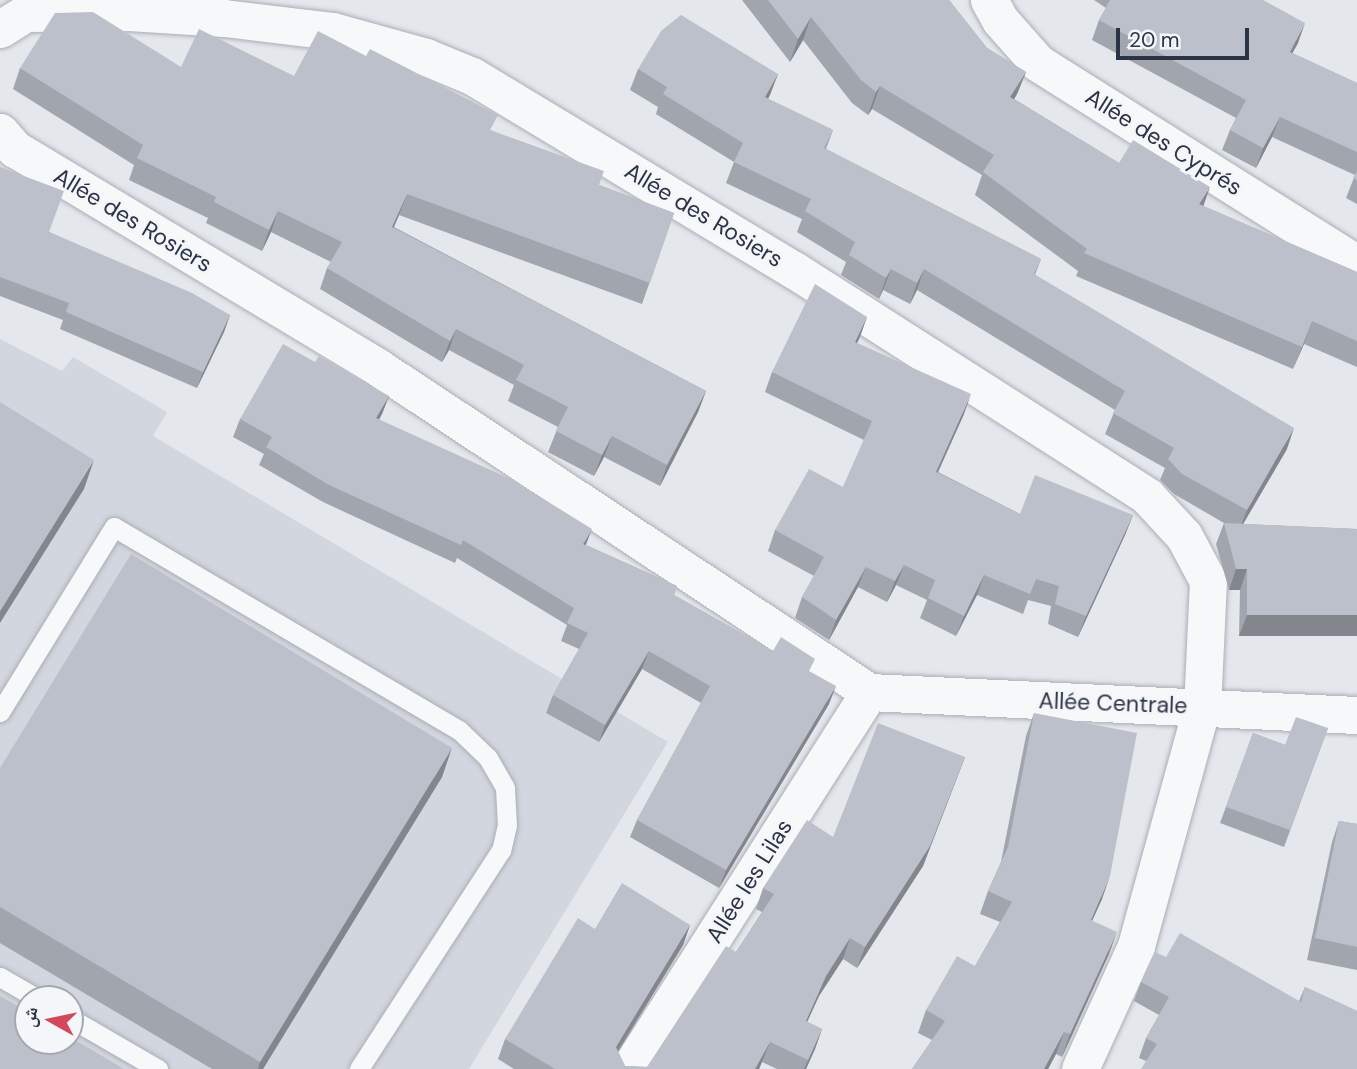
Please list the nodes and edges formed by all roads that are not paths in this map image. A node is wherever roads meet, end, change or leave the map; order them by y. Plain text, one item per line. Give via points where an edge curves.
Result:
1 (989, 0) edge
2 (92, 6) edge
3 (0, 29) edge
4 (0, 132) edge
5 (1357, 264) edge
6 (869, 692) junction
7 (1202, 706) junction
8 (0, 712) edge
9 (1357, 715) edge
10 (84, 1026) edge
11 (158, 1069) edge
12 (359, 1069) edge
13 (629, 1069) edge
14 (1080, 1069) edge

1 - 5 street, Allée des Cyprés via 1000,20 1038,63
2 - 3 street, Allée des Rosiers via 26,13
2 - 7 street, Allée des Rosiers via 333,31 426,57 472,76 794,270 1147,496 1184,536 1208,581
4 - 6 street, Allée des Rosiers via 15,149 379,368
6 - 7 street, Allée Centrale
6 - 13 street, Allée les Lilas
7 - 9 street, Allée Centrale
7 - 14 street via 1136,946
8 - 12 lane via 114,527 459,730 488,758 505,788 507,825 501,850
10 - 11 lane

